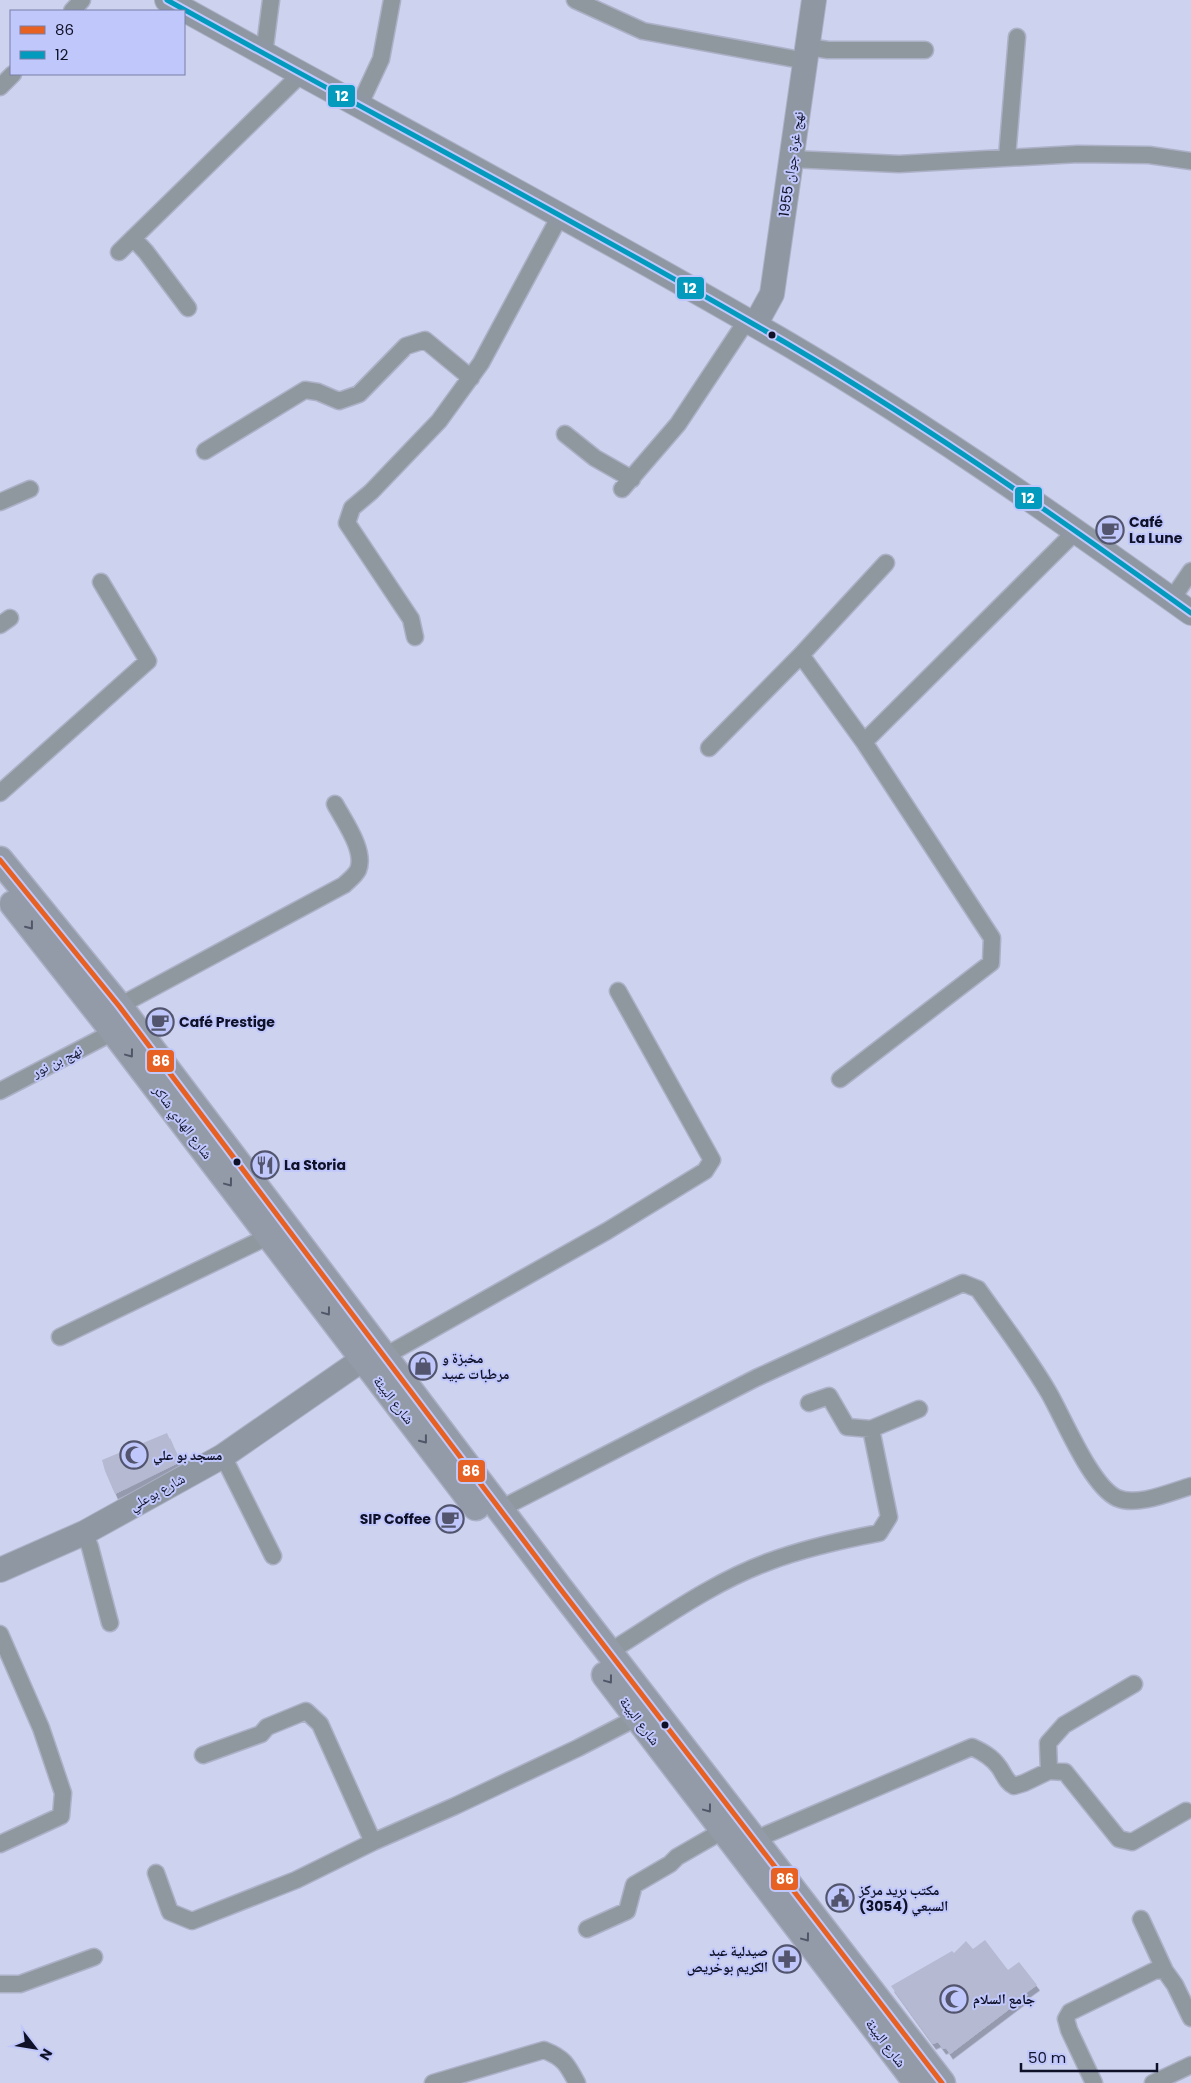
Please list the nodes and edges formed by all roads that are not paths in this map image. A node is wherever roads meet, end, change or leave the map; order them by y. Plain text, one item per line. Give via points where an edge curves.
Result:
1 (82, 0) edge
2 (167, 0) edge
3 (271, 0) edge
4 (392, 0) edge
5 (575, 0) edge
6 (814, 0) edge
7 (73, 10) edge
8 (185, 10) edge
9 (185, 10) edge
10 (1017, 37) dead end
11 (925, 50) dead end
12 (264, 54) junction
13 (807, 54) junction
14 (301, 74) junction
15 (13, 75) edge
16 (0, 87) edge
17 (359, 106) junction
18 (1007, 157) junction
19 (791, 160) junction
20 (1191, 161) edge
21 (561, 214) junction
22 (133, 238) junction
23 (119, 252) dead end
24 (188, 308) dead end
25 (751, 322) junction
26 (471, 378) junction
27 (565, 434) dead end
28 (205, 451) dead end
29 (30, 489) dead end
30 (0, 502) edge
31 (1075, 532) junction
32 (886, 563) dead end
33 (1191, 571) edge
34 (101, 582) dead end
35 (1172, 599) junction
36 (1191, 613) edge
37 (415, 637) dead end
38 (801, 655) junction
39 (864, 742) junction
40 (709, 748) dead end
41 (0, 793) edge
42 (335, 804) dead end
43 (0, 860) edge
44 (0, 887) edge
45 (618, 992) dead end
46 (122, 1020) junction
47 (840, 1079) dead end
48 (0, 1091) edge
49 (269, 1236) junction
50 (60, 1337) dead end
51 (375, 1355) junction
52 (809, 1403) dead end
53 (919, 1409) dead end
54 (871, 1429) junction
55 (223, 1456) junction
56 (1191, 1486) edge
57 (500, 1509) junction
58 (84, 1533) junction
59 (273, 1556) dead end
60 (0, 1570) edge
61 (551, 1590) junction
62 (110, 1623) dead end
63 (0, 1634) edge
64 (609, 1652) junction
65 (1134, 1684) dead end
66 (646, 1713) junction
67 (203, 1755) dead end
68 (1049, 1771) junction
69 (1186, 1811) dead end
70 (724, 1830) junction
71 (756, 1839) junction
72 (373, 1842) junction
73 (0, 1844) edge
74 (156, 1873) dead end
75 (1141, 1919) dead end
76 (587, 1929) dead end
77 (94, 1957) dead end
78 (1165, 1972) junction
79 (0, 1984) edge
80 (1191, 2018) edge
81 (1191, 2065) edge
82 (433, 2083) edge
83 (576, 2083) edge
84 (917, 2083) edge
85 (942, 2083) edge
86 (1094, 2083) edge
87 (1153, 2083) edge

1 - 7 street
2 - 9 street
3 - 12 street
4 - 17 street via 381,59
5 - 13 street via 642,31
6 - 13 street, نهج غرة جوان 1955
8 - 12 street
10 - 18 street
11 - 13 street via 828,50
12 - 14 street
13 - 19 street, نهج غرة جوان 1955
14 - 17 street
14 - 22 street
15 - 16 street
17 - 21 street
18 - 19 street via 899,164
18 - 20 street via 1149,155
19 - 25 street, نهج غرة جوان 1955 via 772,294
21 - 25 street
21 - 26 street
22 - 23 street
22 - 24 street
25 - 27 street via 678,424 627,484
25 - 31 street via 969,459
26 - 28 street via 425,340 406,346 359,394 339,401 305,390
26 - 37 street via 439,421 352,508 348,524 410,619
29 - 30 street
31 - 35 street
31 - 39 street
32 - 38 street
33 - 35 street
34 - 41 street via 148,661
35 - 36 street
38 - 39 street
38 - 40 street
39 - 47 street via 992,938 991,963
42 - 46 street, نهج بن نور via 358,849 360,862 357,872 344,885
43 - 46 main road, شارع الهادي شاكر
44 -> 46 main road, شارع الهادي شاكر
45 - 51 street via 712,1160 705,1171 607,1231
46 - 48 street, نهج بن نور
46 -> 49 main road, شارع الهادي شاكر
46 - 51 main road, شارع الهادي شاكر
49 - 50 street
49 -> 51 main road, شارع الهادي شاكر
51 - 55 street, شارع بوعلي
51 - 57 main road, شارع البيئة
51 -> 61 main road, شارع البيئة
52 - 54 street via 829,1396 847,1427
53 - 54 street
54 - 64 street via 889,1517 879,1532 820,1545 767,1562 716,1586
55 - 58 street, شارع بوعلي
55 - 59 street
56 - 57 street via 1136,1501 1116,1498 1105,1490 1093,1475 1048,1392 978,1289 964,1283 756,1378
57 - 61 main road, شارع البيئة
58 - 60 street, شارع بوعلي
58 - 62 street
61 - 64 main road, شارع البيئة
61 -> 66 main road, شارع البيئة
63 - 73 street via 41,1728 63,1793 62,1816
64 - 66 main road, شارع البيئة
65 - 68 street via 1064,1725 1048,1743
66 -> 70 main road, شارع البيئة
66 - 71 main road, شارع البيئة
66 - 72 street
67 - 72 street via 261,1734 267,1727 306,1711 320,1724
68 - 69 street via 1065,1772 1119,1839 1132,1842
68 - 71 street via 1014,1786 986,1753 972,1747
70 - 76 street via 634,1886 626,1911
70 -> 84 main road, شارع البيئة
71 - 85 main road, شارع البيئة
72 - 74 street via 296,1880 192,1921 170,1912
75 - 78 street
77 - 79 street via 20,1984
78 - 80 street
78 - 86 street via 1156,1970 1070,2012 1066,2019 1069,2030
81 - 87 street
82 - 83 street via 544,2050 566,2063

